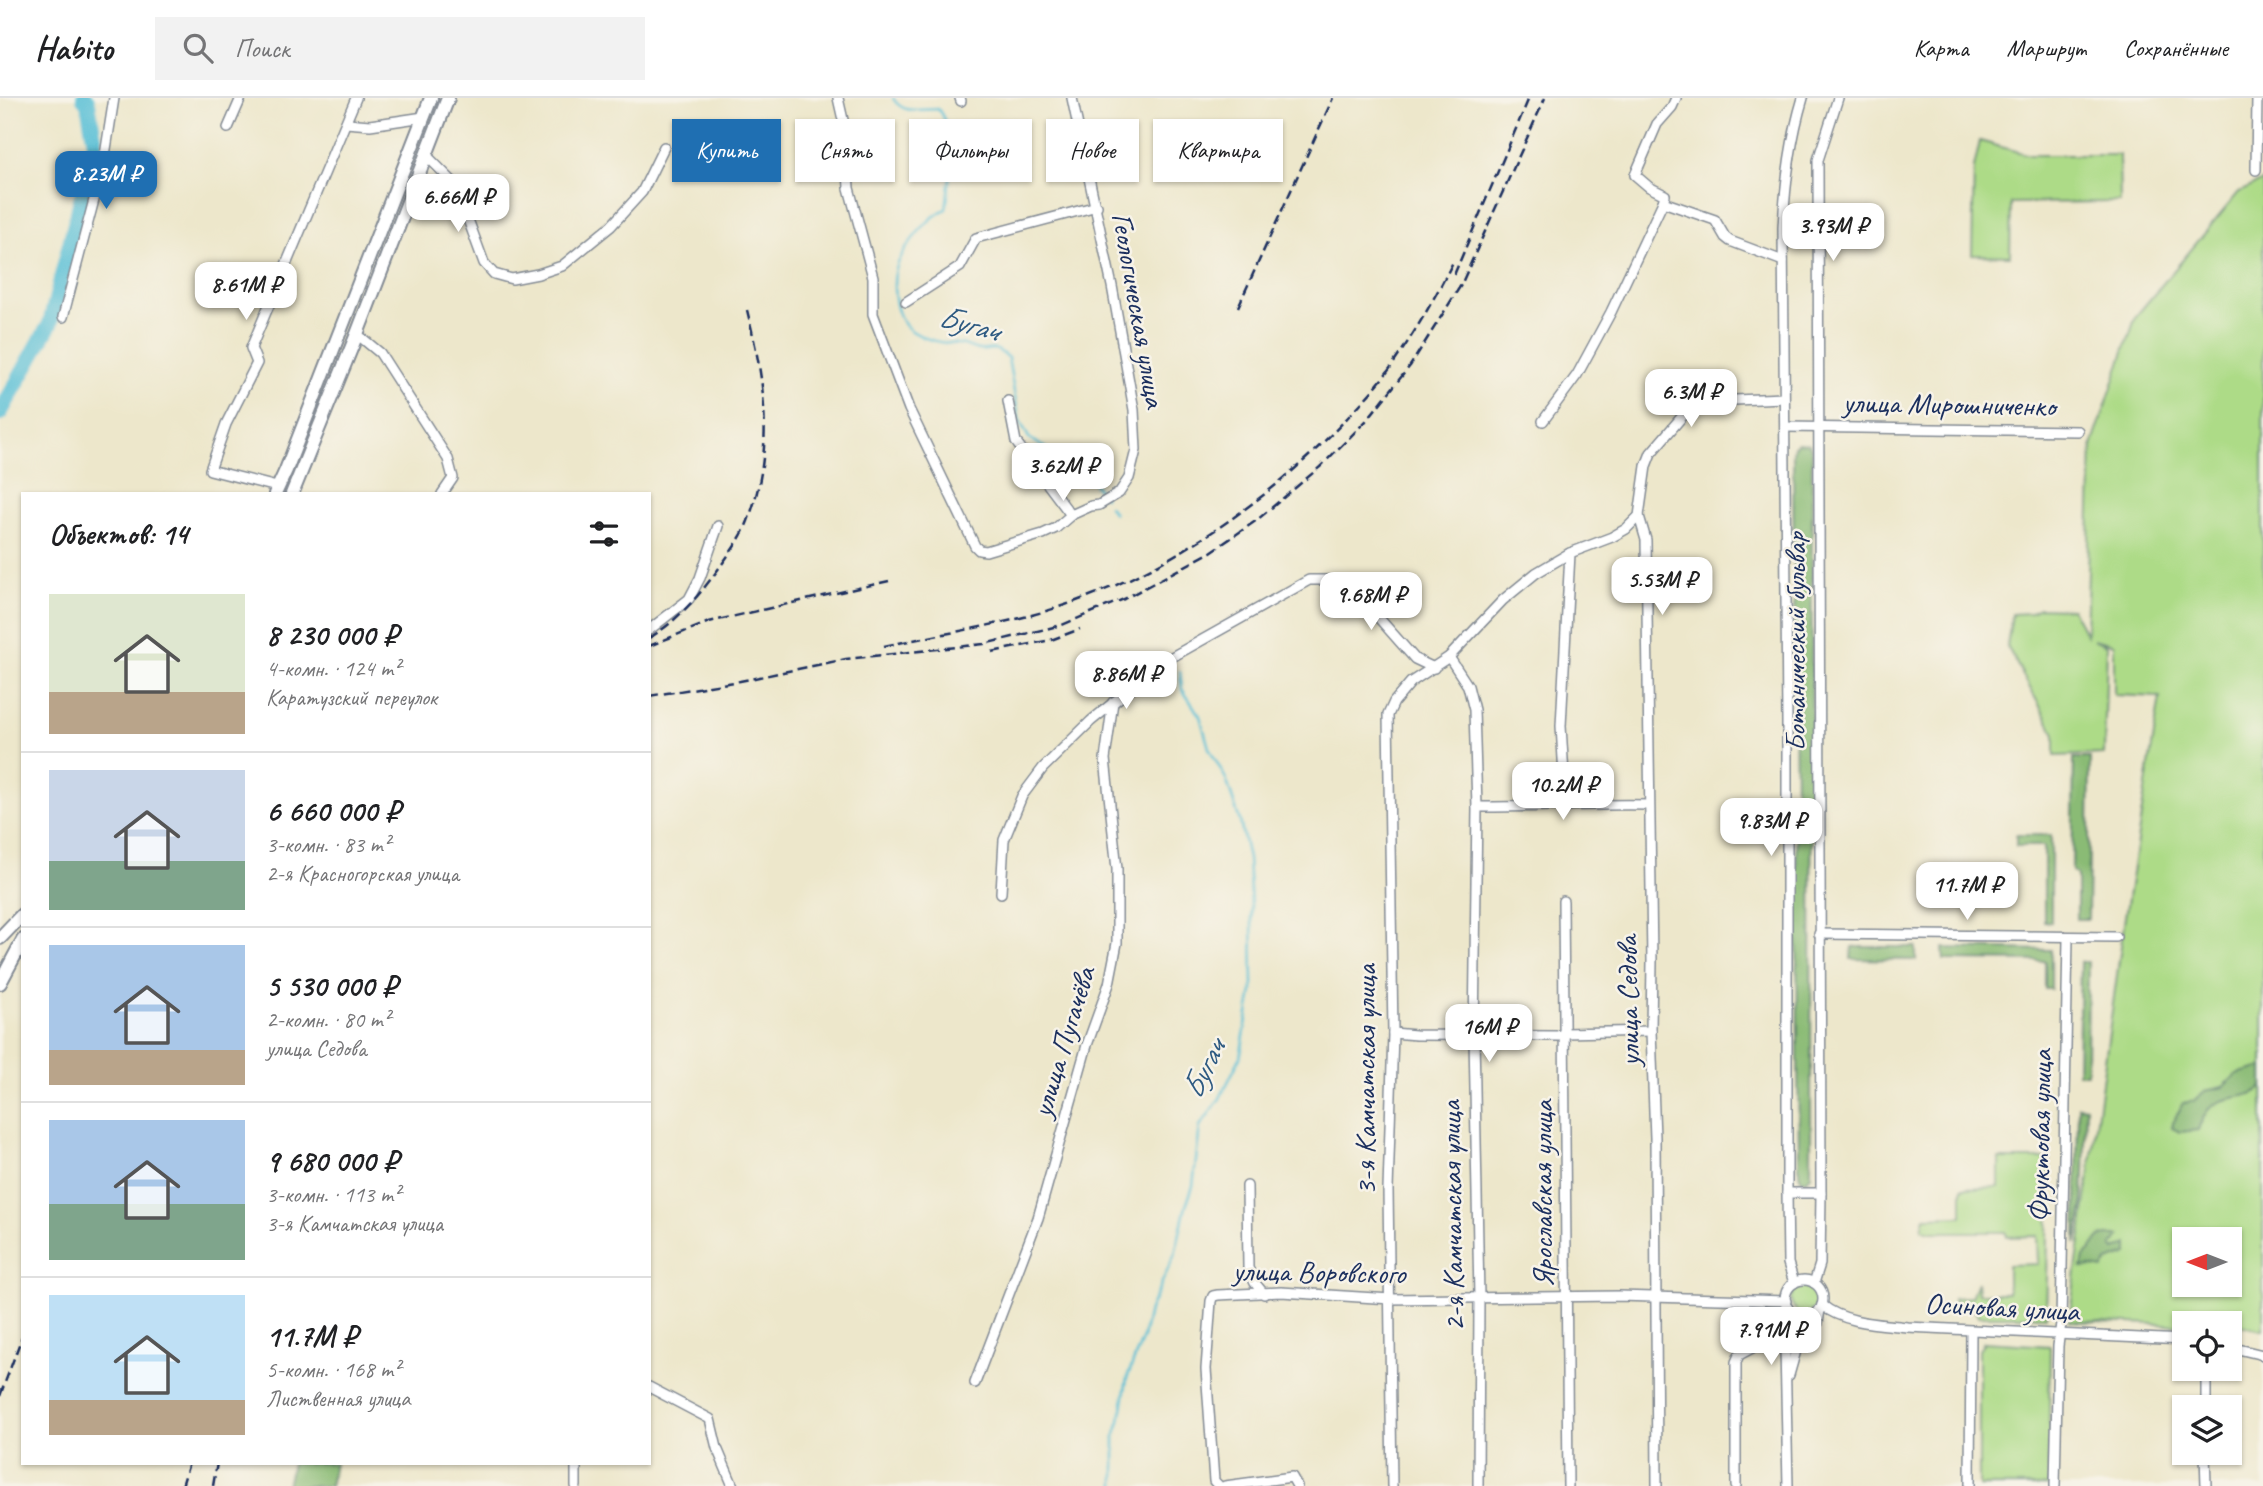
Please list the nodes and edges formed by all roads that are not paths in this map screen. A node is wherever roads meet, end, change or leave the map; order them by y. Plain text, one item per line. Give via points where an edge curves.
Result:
1 (114, 98) edge
2 (241, 98) edge
3 (356, 98) edge
4 (431, 98) edge
5 (448, 98) edge
6 (838, 98) edge
7 (1072, 98) edge
8 (1676, 98) edge
9 (1804, 98) edge
10 (1838, 98) edge
11 (2257, 98) edge
12 (424, 117) junction
13 (346, 123) junction
14 (228, 128) dead end
15 (664, 147) dead end
16 (426, 155) junction
17 (2256, 170) dead end
18 (1663, 202) junction
19 (1097, 206) junction
20 (1783, 261) junction
21 (906, 302) dead end
22 (63, 317) dead end
23 (357, 334) junction
24 (1784, 398) junction
25 (1007, 401) dead end
26 (1544, 421) dead end
27 (1785, 427) junction
28 (1819, 427) junction
29 (2078, 431) dead end
30 (276, 490) edge
31 (293, 492) edge
32 (443, 492) edge
33 (1071, 515) junction
34 (1639, 516) junction
35 (718, 526) dead end
36 (1570, 553) junction
37 (651, 627) edge
38 (1449, 657) junction
39 (1434, 668) junction
40 (1113, 702) junction
41 (1649, 805) junction
42 (1477, 807) junction
43 (1566, 807) junction
44 (1000, 893) dead end
45 (1563, 901) dead end
46 (21, 916) edge
47 (1819, 934) junction
48 (0, 937) edge
49 (2116, 937) dead end
50 (2068, 938) junction
51 (21, 944) edge
52 (0, 983) edge
53 (1651, 1031) junction
54 (1393, 1033) junction
55 (1565, 1033) junction
56 (1474, 1036) junction
57 (1247, 1186) dead end
58 (1787, 1193) junction
59 (1821, 1193) junction
60 (1794, 1283) junction
61 (1814, 1283) junction
62 (1264, 1294) junction
63 (1567, 1297) junction
64 (1655, 1297) junction
65 (1479, 1298) junction
66 (1391, 1299) junction
67 (1787, 1304) junction
68 (1821, 1307) junction
69 (1971, 1331) junction
70 (2059, 1335) junction
71 (2172, 1340) edge
72 (1785, 1348) junction
73 (2242, 1350) edge
74 (2263, 1354) edge
75 (975, 1382) dead end
76 (1786, 1385) junction
77 (651, 1388) edge
78 (576, 1465) edge
79 (2205, 1465) edge
80 (1297, 1485) edge
81 (576, 1486) edge
82 (733, 1486) edge
83 (1219, 1486) edge
84 (1225, 1486) edge
85 (1392, 1486) edge
86 (1478, 1486) edge
87 (1568, 1486) edge
88 (1657, 1486) edge
89 (1736, 1486) edge
90 (1788, 1486) edge
91 (1970, 1486) edge
92 (2055, 1486) edge
93 (2206, 1486) edge

1 - 22 street via 104,162
2 - 14 street
3 - 13 street
4 - 12 main road
5 - 16 main road
6 - 33 street via 846,132 849,188 873,277 873,314 909,410 975,546 986,551 1043,534
7 - 19 street, Геологическая улица
8 - 18 street via 1657,124 1635,175 1665,195
9 - 20 street, Ботанический бульвар via 1791,141
10 - 28 street, Ботанический бульвар via 1818,160
11 - 17 street
12 - 13 street via 370,125
12 - 30 main road
13 - 30 street via 251,348 257,363 222,433 210,470
15 - 16 street via 642,192 611,226 562,266 512,279 494,274 484,263 455,184
16 - 23 main road
18 - 20 street via 1714,220 1730,241
18 - 26 street via 1577,375
19 - 21 street via 976,238 960,267
19 - 33 street, Геологическая улица via 1136,450 1129,478 1119,493
20 - 24 street, Ботанический бульвар
23 - 31 main road
23 - 32 street via 380,353 448,459 453,478
24 - 27 street, Ботанический бульвар
24 - 34 street, улица Седова via 1702,399 1693,405 1651,453
25 - 33 street via 1016,442
27 - 28 street, улица Мирошниченко
27 - 58 street, Ботанический бульвар
28 - 29 street, улица Мирошниченко
28 - 47 street, Ботанический бульвар
34 - 36 street via 1612,537
34 - 41 street, улица Седова via 1646,540
35 - 37 street via 689,598
36 - 38 street via 1503,600
36 - 43 street via 1561,726
38 - 39 street
38 - 42 street, 2-я Камчатская улица via 1472,694
39 - 40 street via 1415,659 1355,591 1337,580 1309,580 1181,650
39 - 54 street, 3-я Камчатская улица via 1411,682 1388,715
40 - 44 street via 1043,768 1022,796 1004,840
40 - 75 street, улица Пугачёва via 1105,759 1117,869 1117,943 1109,984 1038,1219
41 - 43 street
41 - 53 street, улица Седова
42 - 43 street
42 - 56 street, 2-я Камчатская улица
45 - 55 street, Ярославская улица
46 - 48 main road
47 - 50 street
47 - 59 street, Ботанический бульвар
49 - 50 street
50 - 70 street, Фруктовая улица
51 - 52 main road
53 - 55 street
53 - 64 street, улица Седова
54 - 56 street
54 - 66 street, 3-я Камчатская улица via 1388,1190
55 - 56 street
55 - 63 street, Ярославская улица
56 - 65 street, 2-я Камчатская улица
57 - 62 street via 1248,1268
58 - 59 street
58 - 60 street, Ботанический бульвар via 1788,1263
59 - 61 street, Ботанический бульвар via 1820,1264
60 - 61 street
60 - 67 street
61 - 68 street via 1822,1293
62 - 66 street, улица Воровского
62 - 83 street, улица Воровского via 1218,1294 1211,1301 1206,1369 1214,1481
63 - 64 street, улица Воровского
63 - 65 street, улица Воровского
63 - 87 street, Ярославская улица
64 - 67 street, улица Воровского
64 - 88 street, улица Седова
65 - 66 street, улица Воровского
65 - 86 street, 2-я Камчатская улица
66 - 85 street, 3-я Камчатская улица
67 - 68 street via 1795,1315 1805,1318
67 - 72 street
68 - 69 street, Осиновая улица via 1832,1314 1874,1323
68 - 76 street via 1818,1323 1797,1347
69 - 70 street, Осиновая улица
69 - 91 street
70 - 71 street, Осиновая улица
70 - 92 street, Фруктовая улица
72 - 76 street
72 - 89 street via 1754,1347 1739,1354 1736,1362
73 - 74 street
76 - 90 street
77 - 82 street via 710,1419
78 - 81 street
79 - 93 street
80 - 84 street via 1292,1477

